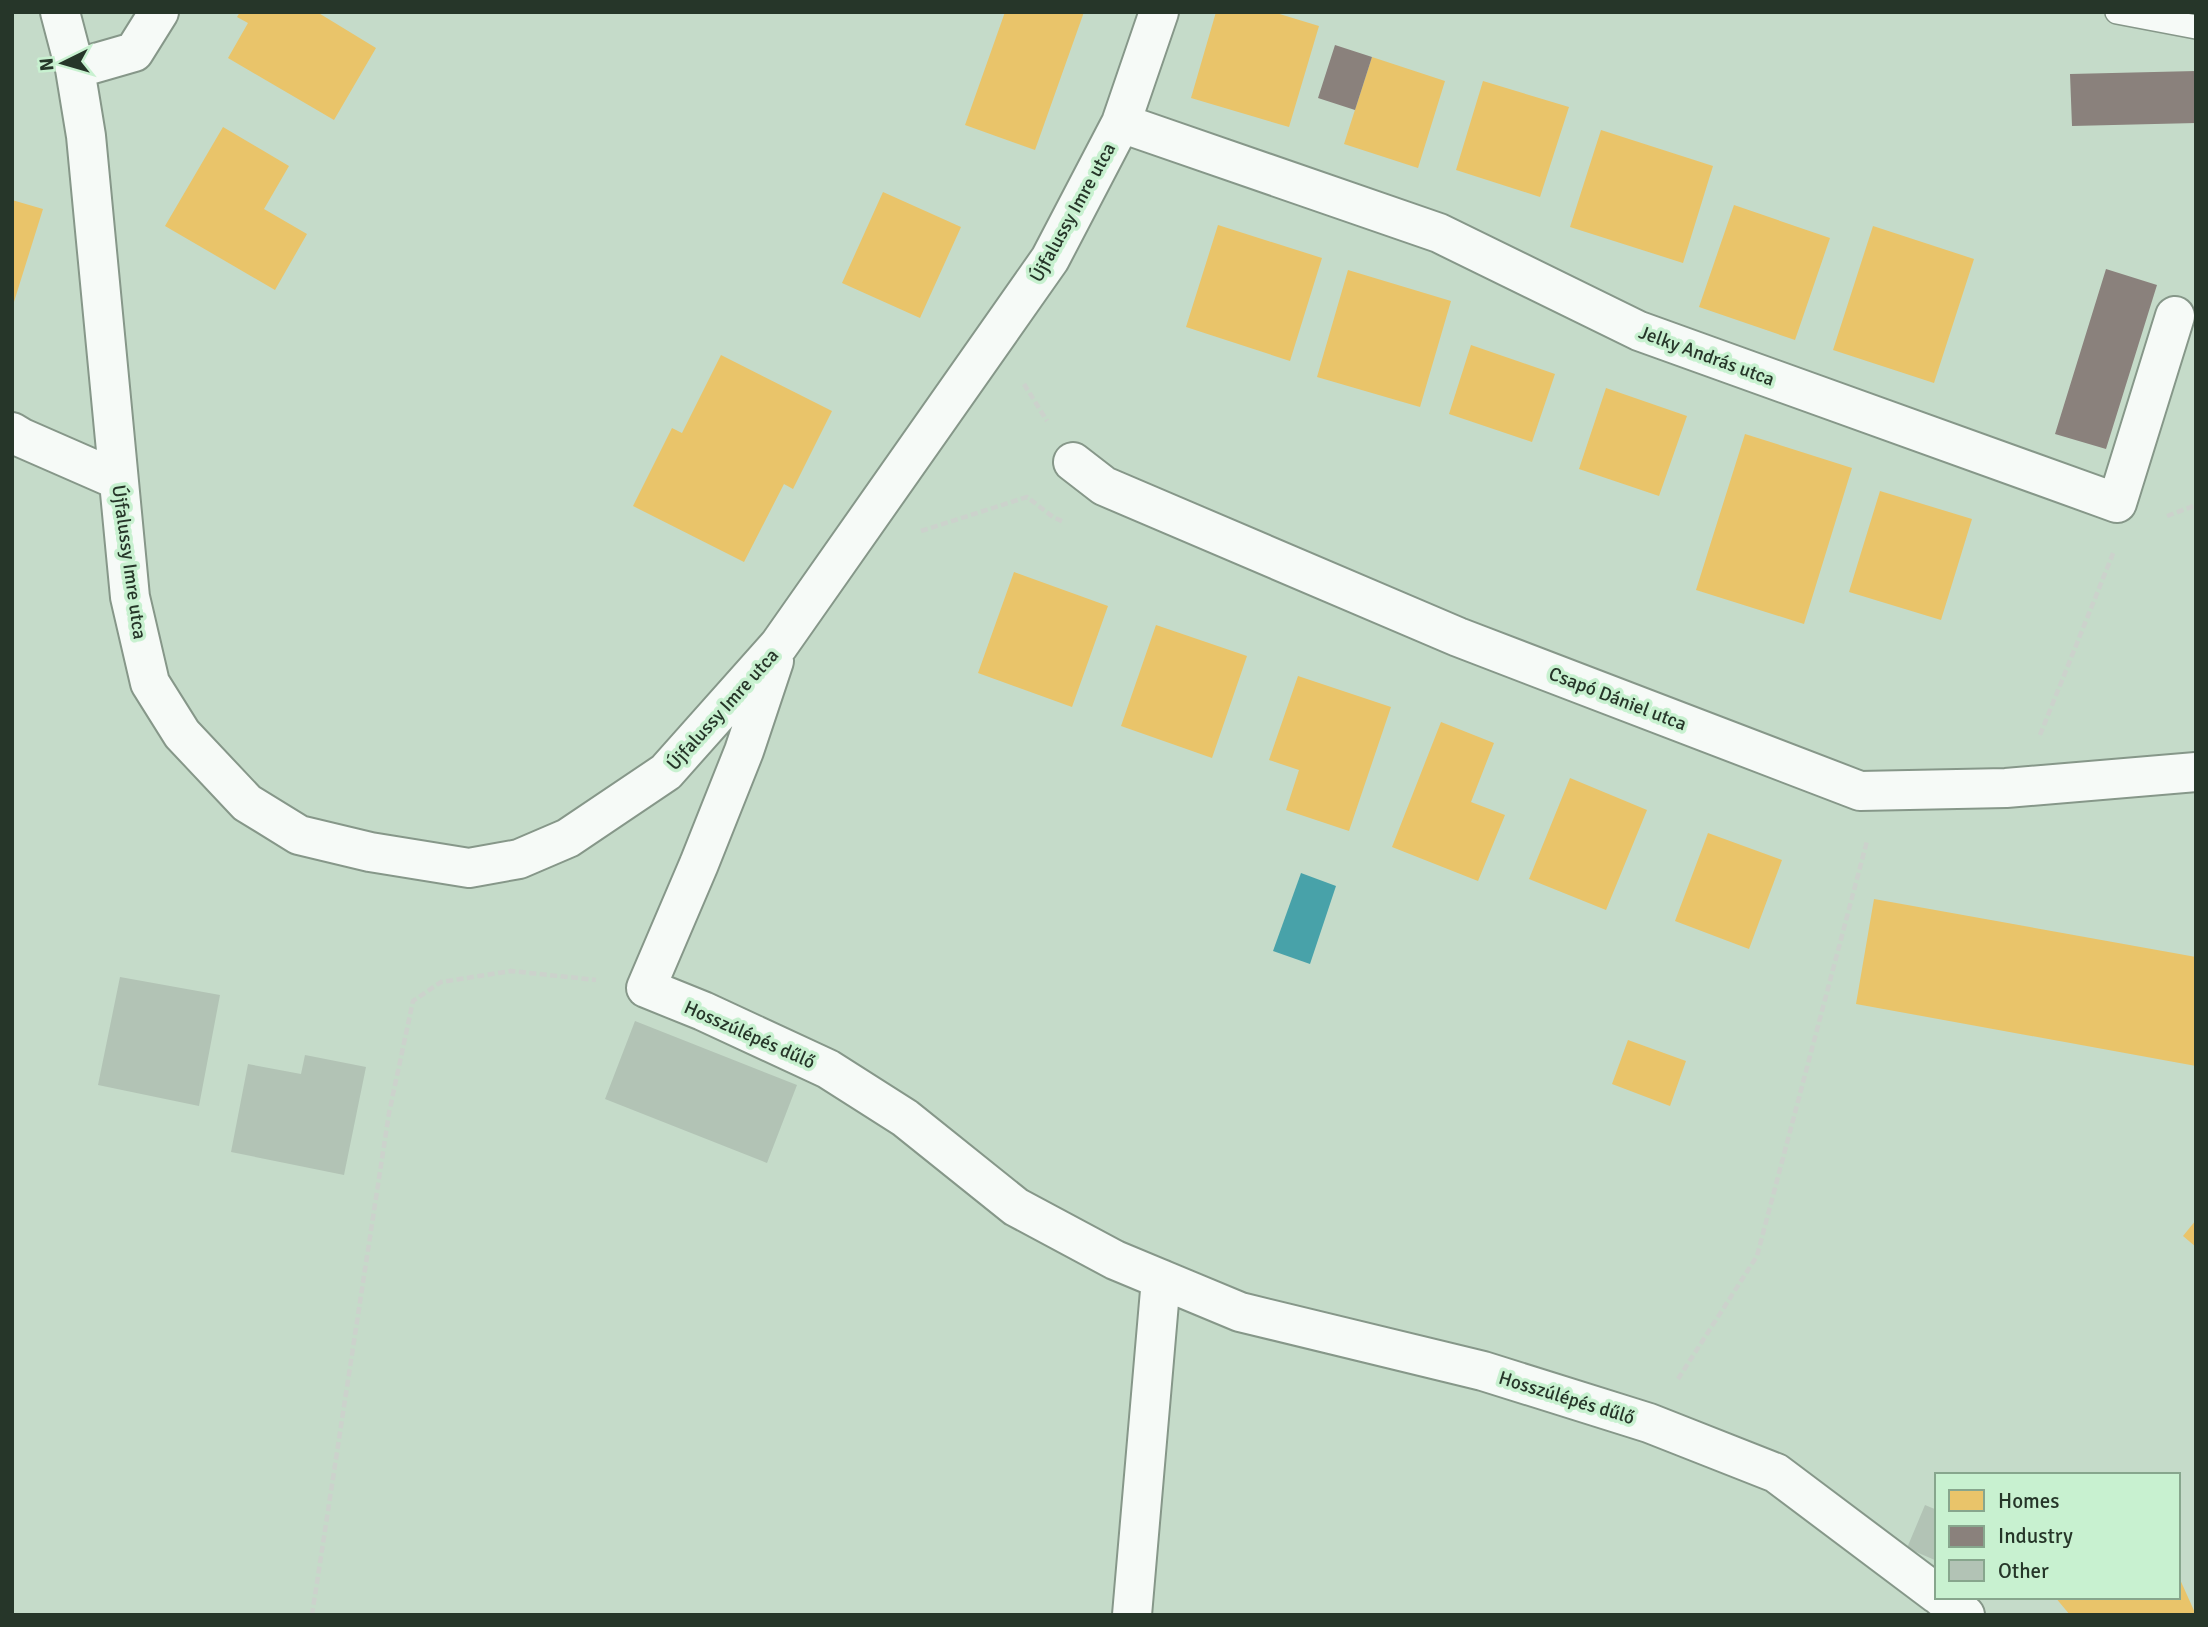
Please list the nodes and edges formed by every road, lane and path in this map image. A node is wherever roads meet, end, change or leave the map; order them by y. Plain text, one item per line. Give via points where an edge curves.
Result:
1 (60, 12) edge
2 (159, 12) edge
3 (1159, 12) edge
4 (2118, 12) edge
5 (2196, 27) edge
6 (75, 69) junction
7 (1121, 123) junction
8 (2175, 316) dead end
9 (994, 339) junction
10 (12, 432) edge
11 (1073, 462) joint
12 (118, 480) junction
13 (2196, 505) edge
14 (1053, 517) dead end
15 (2159, 519) dead end
16 (2116, 546) dead end
17 (842, 556) junction
18 (779, 645) junction
19 (2196, 772) edge
20 (2020, 787) junction
21 (1869, 834) dead end
22 (646, 988) junction
23 (1161, 1279) junction
24 (1650, 1423) junction
25 (1935, 1593) edge
26 (1944, 1599) edge
27 (312, 1615) edge
28 (1132, 1615) edge
29 (1965, 1615) edge

1 - 6 street, Újfalussy Imre utca
2 - 6 street via 134,52
3 - 7 street, Újfalussy Imre utca
4 - 5 lane
6 - 12 street, Újfalussy Imre utca via 86,136
7 - 8 street, Jelky András utca via 1439,233 1639,331 2117,503
7 - 9 street, Újfalussy Imre utca via 1050,259
9 - 11 path
9 - 17 street, Újfalussy Imre utca
10 - 12 street
11 - 20 street, Csapó Dániel utca via 1104,486 1458,637 1860,791
12 - 18 street, Újfalussy Imre utca via 133,615 150,683 182,734 247,803 299,835 323,841 469,868 519,859 568,838 666,772
13 - 15 path
14 - 17 path via 1027,497
16 - 20 path
17 - 18 street, Újfalussy Imre utca
18 - 22 street via 744,751
19 - 20 street, Csapó Dániel utca
21 - 24 path via 1757,1256
22 - 23 street, Hosszúlépés dűlő via 828,1069 905,1118 1017,1207 1115,1260
22 - 27 path via 511,971 441,982 413,1001 389,1113
23 - 24 street, Hosszúlépés dűlő via 1240,1312 1483,1371
23 - 28 street
24 - 25 street, Hosszúlépés dűlő via 1776,1474
26 - 29 street

